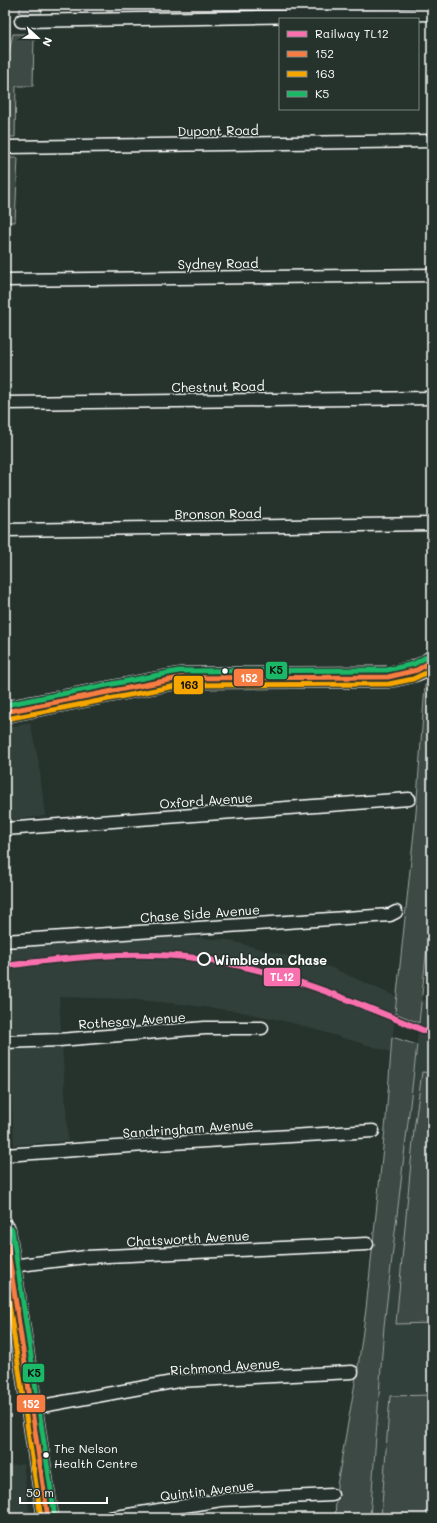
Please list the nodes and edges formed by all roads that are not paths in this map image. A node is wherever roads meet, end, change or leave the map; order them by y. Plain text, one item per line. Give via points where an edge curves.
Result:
1 (432, 14) edge
2 (21, 21) dead end
3 (432, 141) edge
4 (5, 147) edge
5 (432, 275) edge
6 (5, 280) edge
7 (432, 398) edge
8 (5, 403) edge
9 (432, 524) edge
10 (5, 530) edge
11 (432, 661) edge
12 (9, 709) edge
13 (409, 799) dead end
14 (5, 829) edge
15 (396, 912) dead end
16 (5, 941) edge
17 (262, 1028) dead end
18 (5, 1042) edge
19 (373, 1131) dead end
20 (5, 1156) edge
21 (5, 1230) edge
22 (367, 1244) dead end
23 (8, 1261) edge
24 (352, 1372) dead end
25 (31, 1408) junction
26 (332, 1495) dead end
27 (48, 1518) edge
28 (110, 1518) edge

1 - 2 street
3 - 4 street, Dupont Road
5 - 6 street, Sydney Road
7 - 8 street, Chestnut Road
9 - 10 street, Bronson Road
11 - 12 main road via 412,672 388,677 180,678
13 - 14 street, Oxford Avenue
15 - 16 street, Chase Side Avenue via 390,915
17 - 18 street, Rothesay Avenue via 206,1028
19 - 20 street, Sandringham Avenue via 173,1142
21 - 23 main road
22 - 23 street, Chatsworth Avenue
23 - 25 main road via 17,1302
24 - 25 street, Richmond Avenue via 178,1381
25 - 27 main road
26 - 28 street, Quintin Avenue via 221,1500

